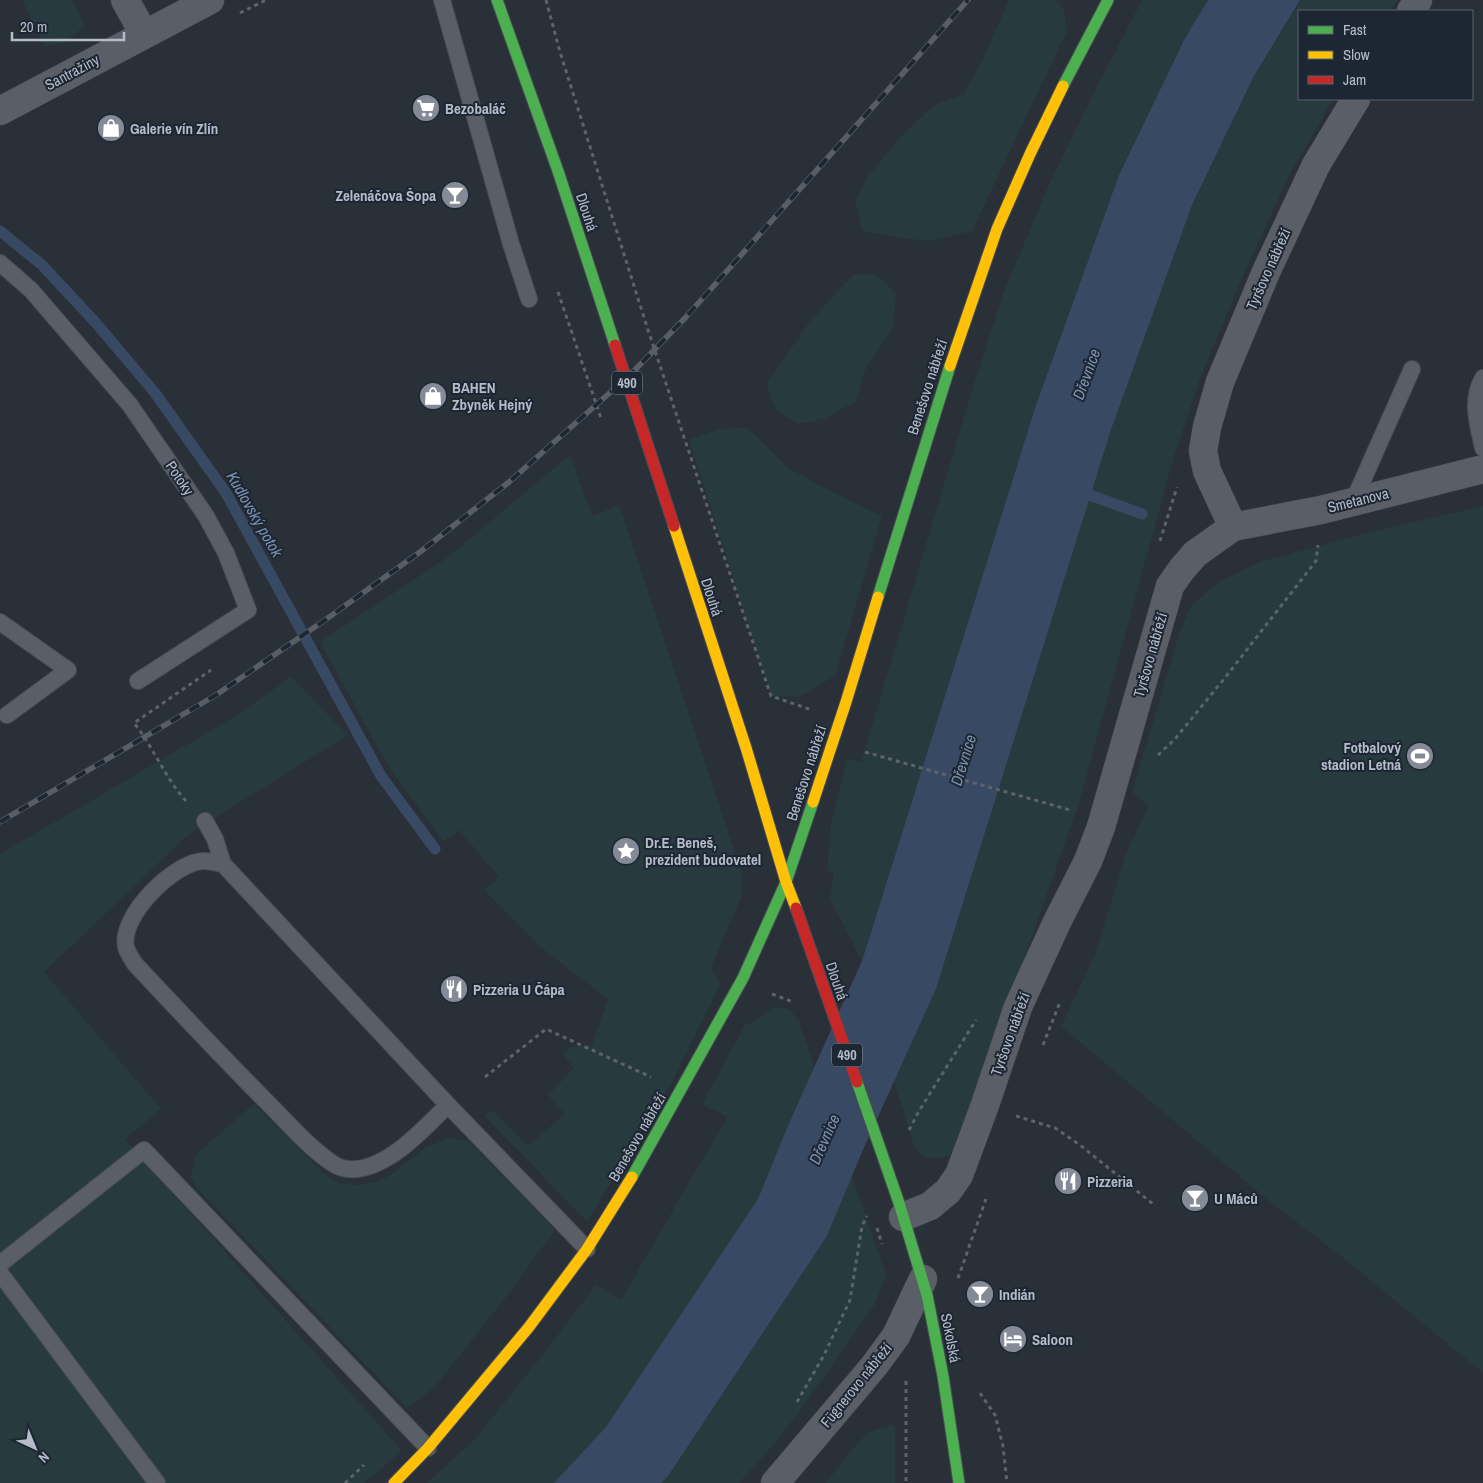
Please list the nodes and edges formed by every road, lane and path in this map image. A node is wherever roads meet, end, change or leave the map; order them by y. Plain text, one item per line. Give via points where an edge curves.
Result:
1 (126, 0) edge
2 (210, 0) edge
3 (442, 0) edge
4 (497, 0) edge
5 (546, 0) edge
6 (1108, 0) edge
7 (144, 34) junction
8 (1355, 100) edge
9 (0, 111) edge
10 (0, 263) edge
11 (556, 287) dead end
12 (529, 298) dead end
13 (1412, 369) dead end
14 (1483, 378) edge
15 (602, 421) dead end
16 (1483, 448) edge
17 (1483, 469) edge
18 (1353, 502) junction
19 (1321, 510) junction
20 (1233, 527) junction
21 (0, 622) edge
22 (212, 669) dead end
23 (138, 681) dead end
24 (7, 715) dead end
25 (840, 719) junction
26 (864, 751) dead end
27 (1151, 761) dead end
28 (178, 791) dead end
29 (1065, 809) dead end
30 (204, 821) dead end
31 (223, 864) junction
32 (786, 882) junction
33 (743, 978) junction
34 (1063, 994) dead end
35 (778, 997) dead end
36 (1043, 1046) dead end
37 (484, 1077) dead end
38 (681, 1092) junction
39 (448, 1105) junction
40 (1018, 1107) dead end
41 (989, 1190) dead end
42 (1153, 1204) dead end
43 (901, 1210) junction
44 (587, 1249) junction
45 (0, 1264) edge
46 (0, 1273) edge
47 (923, 1279) junction
48 (957, 1282) dead end
49 (905, 1378) dead end
50 (976, 1388) dead end
51 (428, 1448) junction
52 (157, 1483) edge
53 (394, 1483) edge
54 (776, 1483) edge
55 (906, 1483) edge
56 (959, 1483) edge
57 (1007, 1483) edge

1 - 7 street
2 - 7 street, Santražiny
3 - 12 lane via 510,244
4 - 32 street, Dlouhá / 490 via 558,171 747,750
5 - 25 path via 647,327 771,696
6 - 25 street, Benešovo nábřeží via 1046,120 997,229 941,391
7 - 9 street, Santražiny
8 - 20 street, Tyršovo nábřeží via 1316,165 1266,272 1220,382 1207,427 1203,451 1207,471
10 - 23 lane, Potoky via 31,290 130,405 206,516 226,553 248,610
11 - 15 path
13 - 18 lane
14 - 16 lane via 1475,413
17 - 18 street, Smetanova
18 - 19 street, Smetanova
19 - 20 street, Smetanova
19 - 27 path via 1316,561 1175,739
20 - 43 street, Tyršovo nábřeží via 1195,554 1170,586 1101,827 1018,1007 959,1175 948,1191 930,1206
21 - 24 lane via 68,670
22 - 28 path via 134,723
25 - 32 street, Benešovo nábřeží
26 - 29 path
30 - 31 lane via 215,839
31 - 39 lane
31 - 39 lane via 203,861 173,873 138,907 126,929 126,947 135,964 210,1045 311,1147 343,1169 370,1166 396,1151
32 - 33 street, Benešovo nábřeží
32 - 43 street, Dlouhá / 490, bridge
33 - 35 path
33 - 38 street, Benešovo nábřeží
34 - 36 path
37 - 38 path via 546,1029
38 - 44 street, Benešovo nábřeží
39 - 44 lane
40 - 42 path via 1015,1116 1055,1128
41 - 48 path
43 - 47 street, Sokolská / 490
44 - 51 street, Benešovo nábřeží via 530,1327
45 - 51 lane via 144,1150
46 - 52 lane
47 - 54 street, Fügnerovo nábřeží via 896,1336
47 - 56 street, Sokolská / 490 via 943,1376
49 - 55 path
50 - 57 path via 996,1415
51 - 53 street, Benešovo nábřeží

